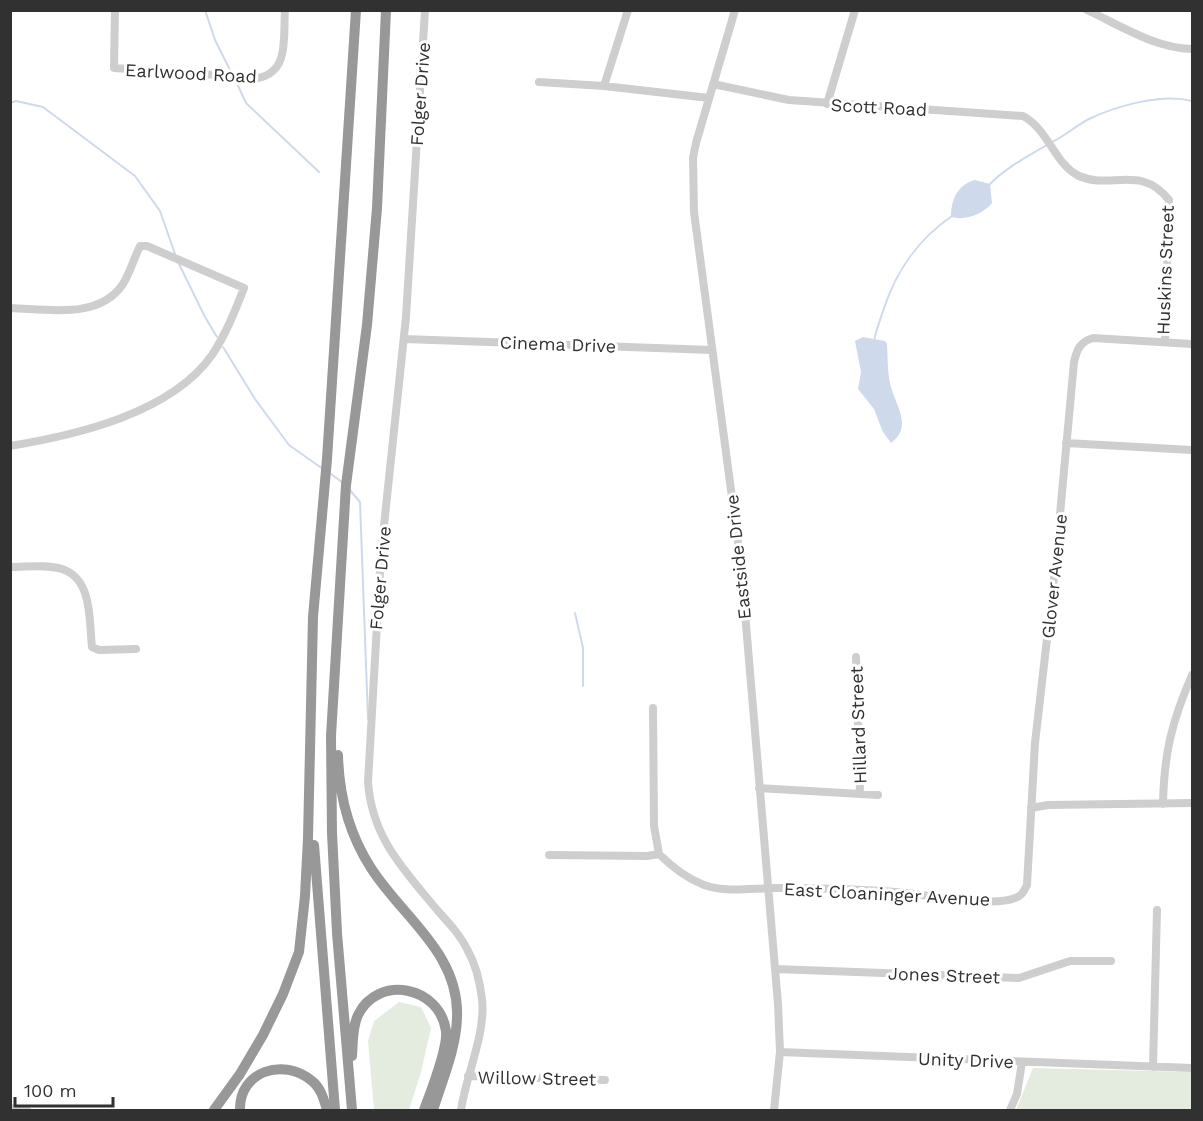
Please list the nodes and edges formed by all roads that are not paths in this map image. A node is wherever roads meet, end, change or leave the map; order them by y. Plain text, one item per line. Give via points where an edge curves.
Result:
1 (115, 10) edge
2 (285, 10) edge
3 (356, 10) edge
4 (386, 10) edge
5 (425, 10) edge
6 (628, 10) edge
7 (735, 10) edge
8 (855, 10) edge
9 (1087, 10) edge
10 (1192, 49) edge
11 (539, 82) dead end
12 (713, 84) junction
13 (604, 86) junction
14 (709, 98) junction
15 (827, 104) junction
16 (1041, 129) joint
17 (10, 308) edge
18 (404, 339) junction
19 (1165, 342) junction
20 (1081, 344) joint
21 (1192, 344) edge
22 (712, 350) junction
23 (1066, 442) junction
24 (10, 446) edge
25 (1192, 450) edge
26 (10, 567) edge
27 (340, 584) junction
28 (136, 649) dead end
29 (856, 657) dead end
30 (1192, 675) edge
31 (653, 708) dead end
32 (309, 779) junction
33 (759, 788) junction
34 (860, 794) junction
35 (878, 795) dead end
36 (1192, 803) edge
37 (1163, 804) junction
38 (1031, 808) junction
39 (659, 854) junction
40 (549, 855) dead end
41 (768, 888) junction
42 (1157, 910) dead end
43 (1111, 961) dead end
44 (775, 969) junction
45 (780, 1052) junction
46 (1022, 1062) junction
47 (1153, 1067) junction
48 (1192, 1068) edge
49 (468, 1076) junction
50 (605, 1080) dead end
51 (241, 1094) junction
52 (225, 1096) junction
53 (10, 1108) edge
54 (27, 1110) edge
55 (213, 1110) edge
56 (219, 1110) edge
57 (233, 1110) edge
58 (240, 1110) edge
59 (327, 1110) edge
60 (335, 1110) edge
61 (352, 1110) edge
62 (424, 1110) edge
63 (433, 1110) edge
64 (461, 1110) edge
65 (774, 1110) edge
66 (1010, 1110) edge

1 - 2 street, Earlwood Road via 114,68 258,78 278,69
3 - 32 highway via 313,617
4 - 27 highway via 376,219 346,485
5 - 18 street, Folger Drive
6 - 13 street
7 - 12 street, Eastside Drive
8 - 15 street
9 - 10 street via 1157,43
11 - 13 street
12 - 14 street, Eastside Drive
12 - 15 street, Scott Road
13 - 14 street
14 - 22 street, Eastside Drive via 696,143 693,185
15 - 16 street, Scott Road via 1012,114 1033,121
16 - 19 street, Huskins Street via 1073,172 1082,177 1150,183 1169,200
17 - 24 street via 79,310 97,305 123,284 140,246 244,288 226,332 211,356 172,394 84,430
18 - 22 street, Cinema Drive
18 - 49 street, Folger Drive via 379,576 369,802 384,840 402,868 459,937 474,964 482,1018
19 - 20 street, Huskins Street via 1093,338
19 - 21 street
20 - 23 street, Glover Avenue via 1074,362
22 - 33 street, Eastside Drive via 741,565
23 - 25 street
23 - 38 street, Glover Avenue
26 - 28 street via 63,569 76,577 88,603 92,647
27 - 61 highway via 331,736 332,833
27 - 63 highway via 338,757 343,803 370,868 443,958 456,997 454,1039
29 - 34 street, Hillard Street
30 - 37 street via 1168,740
31 - 39 street via 654,826
32 - 52 highway via 299,952 263,1035
32 - 60 highway
33 - 34 street
33 - 41 street, Eastside Drive
34 - 35 street
36 - 37 street
37 - 38 street
38 - 41 street, East Cloaninger Avenue via 1027,885 1017,898 990,901 829,888
39 - 40 street
39 - 41 street, East Cloaninger Avenue via 671,867 704,885 723,889
41 - 44 street, Eastside Drive
42 - 47 street
43 - 44 street, Jones Street via 1070,961 1019,978
44 - 45 street, Eastside Drive
45 - 46 street, Unity Drive
45 - 65 street, Eastside Drive
46 - 47 street, Unity Drive
46 - 66 street
47 - 48 street, Unity Drive
49 - 50 street, Willow Street
49 - 64 street, Folger Drive
51 - 57 highway
51 - 58 highway
51 - 59 highway via 257,1075 286,1069 314,1082
52 - 55 highway
52 - 56 highway
53 - 54 street
61 - 62 highway via 353,1030 366,1003 392,990 422,994 442,1016 445,1047

